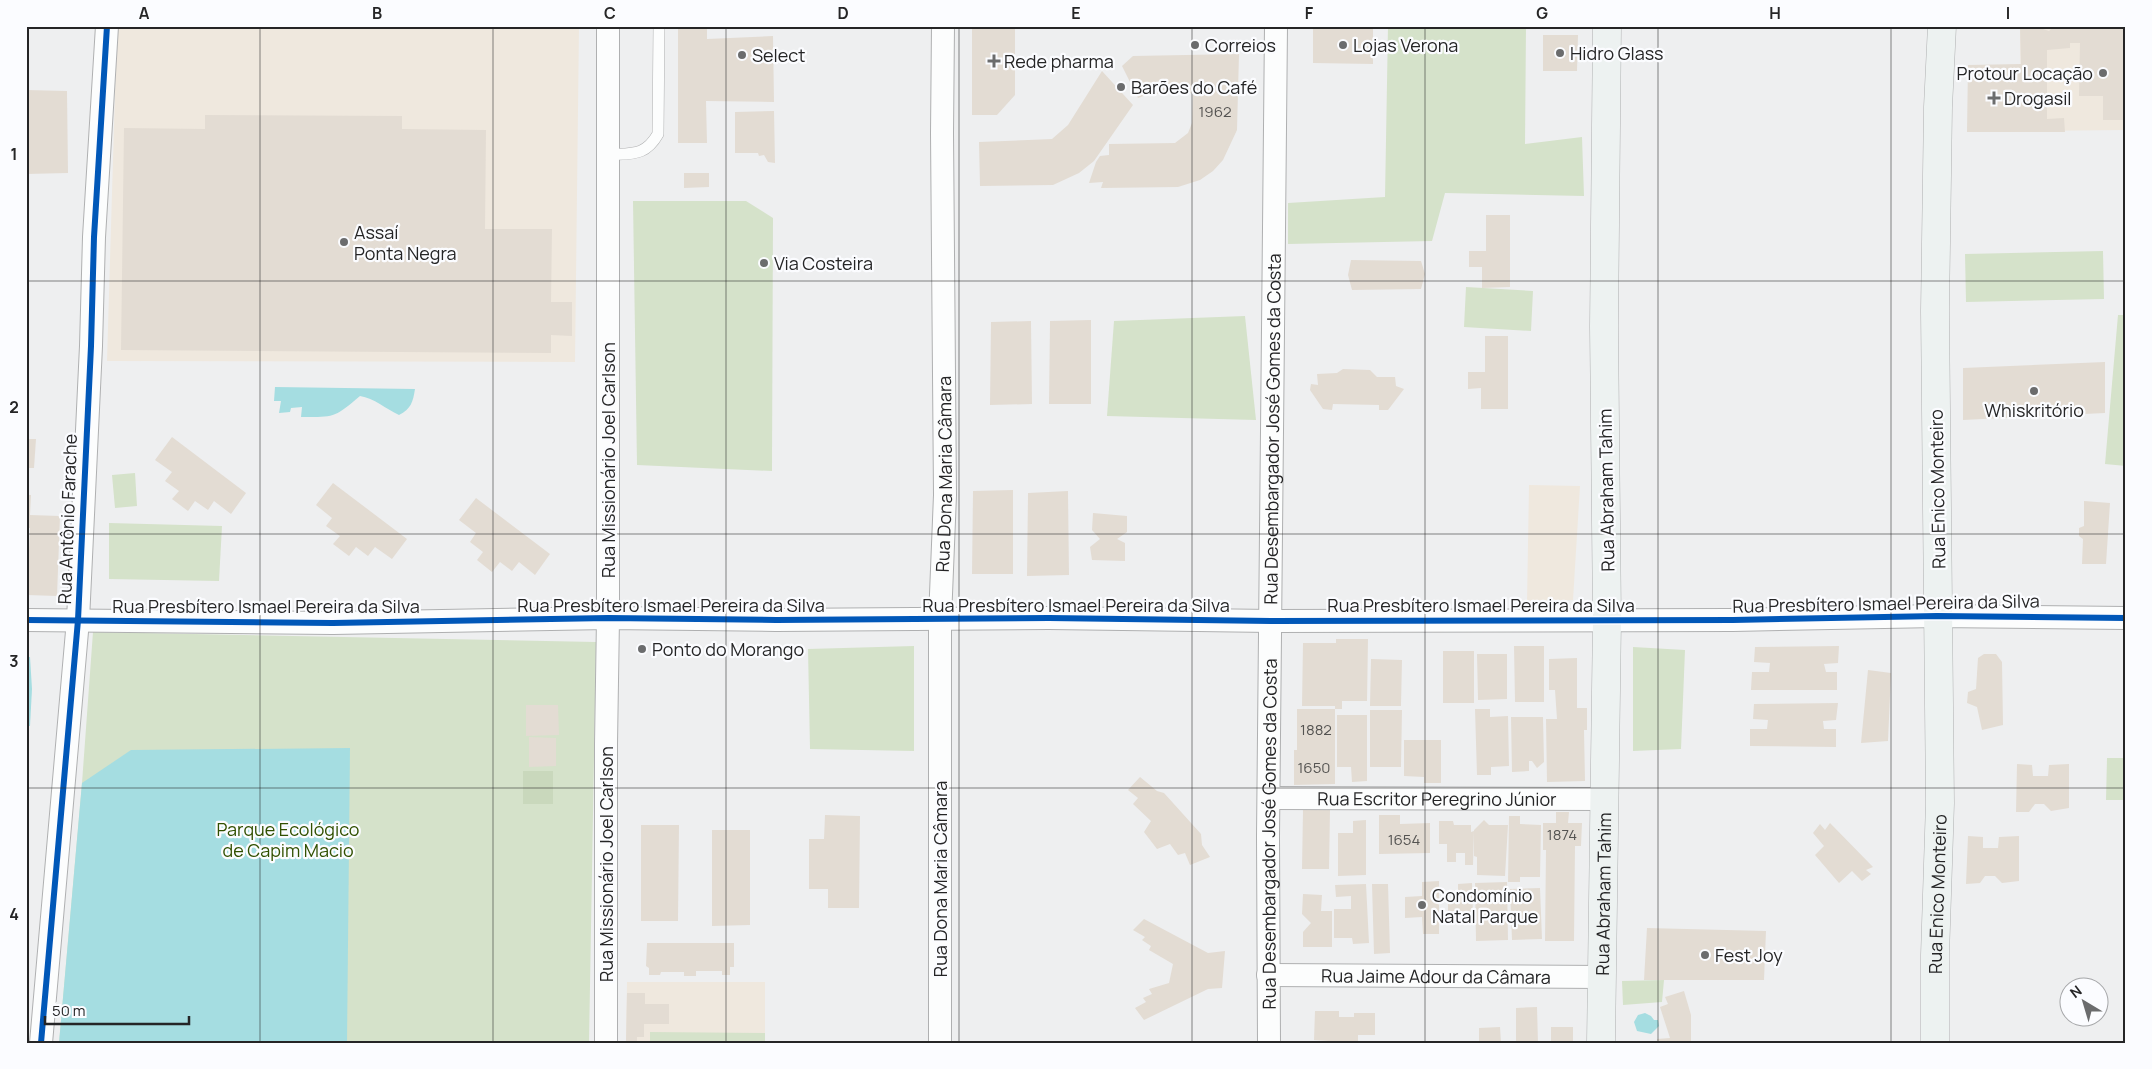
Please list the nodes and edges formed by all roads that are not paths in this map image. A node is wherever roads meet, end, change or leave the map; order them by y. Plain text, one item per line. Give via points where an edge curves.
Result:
1 (107, 26) edge
2 (608, 26) edge
3 (617, 26) edge
4 (659, 26) edge
5 (943, 26) edge
6 (1276, 26) edge
7 (1607, 26) edge
8 (1942, 26) edge
9 (607, 155) junction
10 (1937, 616) junction
11 (608, 618) junction
12 (2126, 618) edge
13 (940, 619) junction
14 (26, 620) edge
15 (78, 620) junction
16 (1607, 620) junction
17 (1271, 621) junction
18 (1269, 798) junction
19 (1604, 799) junction
20 (1268, 974) junction
21 (1603, 977) junction
22 (41, 1043) edge
23 (606, 1043) edge
24 (940, 1043) edge
25 (1269, 1043) edge
26 (1601, 1043) edge
27 (1935, 1043) edge

1 - 15 street, Rua Antônio Farache via 94,237
2 - 3 lane
2 - 9 street, Rua Missionário Joel Carlson
4 - 9 lane via 658,134 648,148 640,152
5 - 13 street, Rua Dona Maria Câmara via 945,495
6 - 17 street, Rua Desembargador José Gomes da Costa
7 - 16 main road, Rua Abraham Tahim via 1604,326
8 - 10 main road, Rua Enico Monteiro via 1936,311
9 - 11 street, Rua Missionário Joel Carlson
10 - 12 street, Rua Presbítero Ismael Pereira da Silva
10 - 16 street, Rua Presbítero Ismael Pereira da Silva
10 - 27 main road, Rua Enico Monteiro via 1940,803
11 - 13 street, Rua Presbítero Ismael Pereira da Silva
11 - 15 street, Rua Presbítero Ismael Pereira da Silva via 333,624
11 - 23 street, Rua Missionário Joel Carlson
13 - 17 street, Rua Presbítero Ismael Pereira da Silva
13 - 24 street, Rua Dona Maria Câmara
14 - 15 street, Rua Presbítero Ismael Pereira da Silva
15 - 22 street, Rua Antônio Farache
16 - 17 street, Rua Presbítero Ismael Pereira da Silva
16 - 19 main road, Rua Abraham Tahim
17 - 18 street, Rua Desembargador José Gomes da Costa
18 - 19 street, Rua Escritor Peregrino Júnior
18 - 20 street, Rua Desembargador José Gomes da Costa
19 - 21 main road, Rua Abraham Tahim
20 - 21 street, Rua Jaime Adour da Câmara
20 - 25 street, Rua Desembargador José Gomes da Costa
21 - 26 main road, Rua Abraham Tahim

